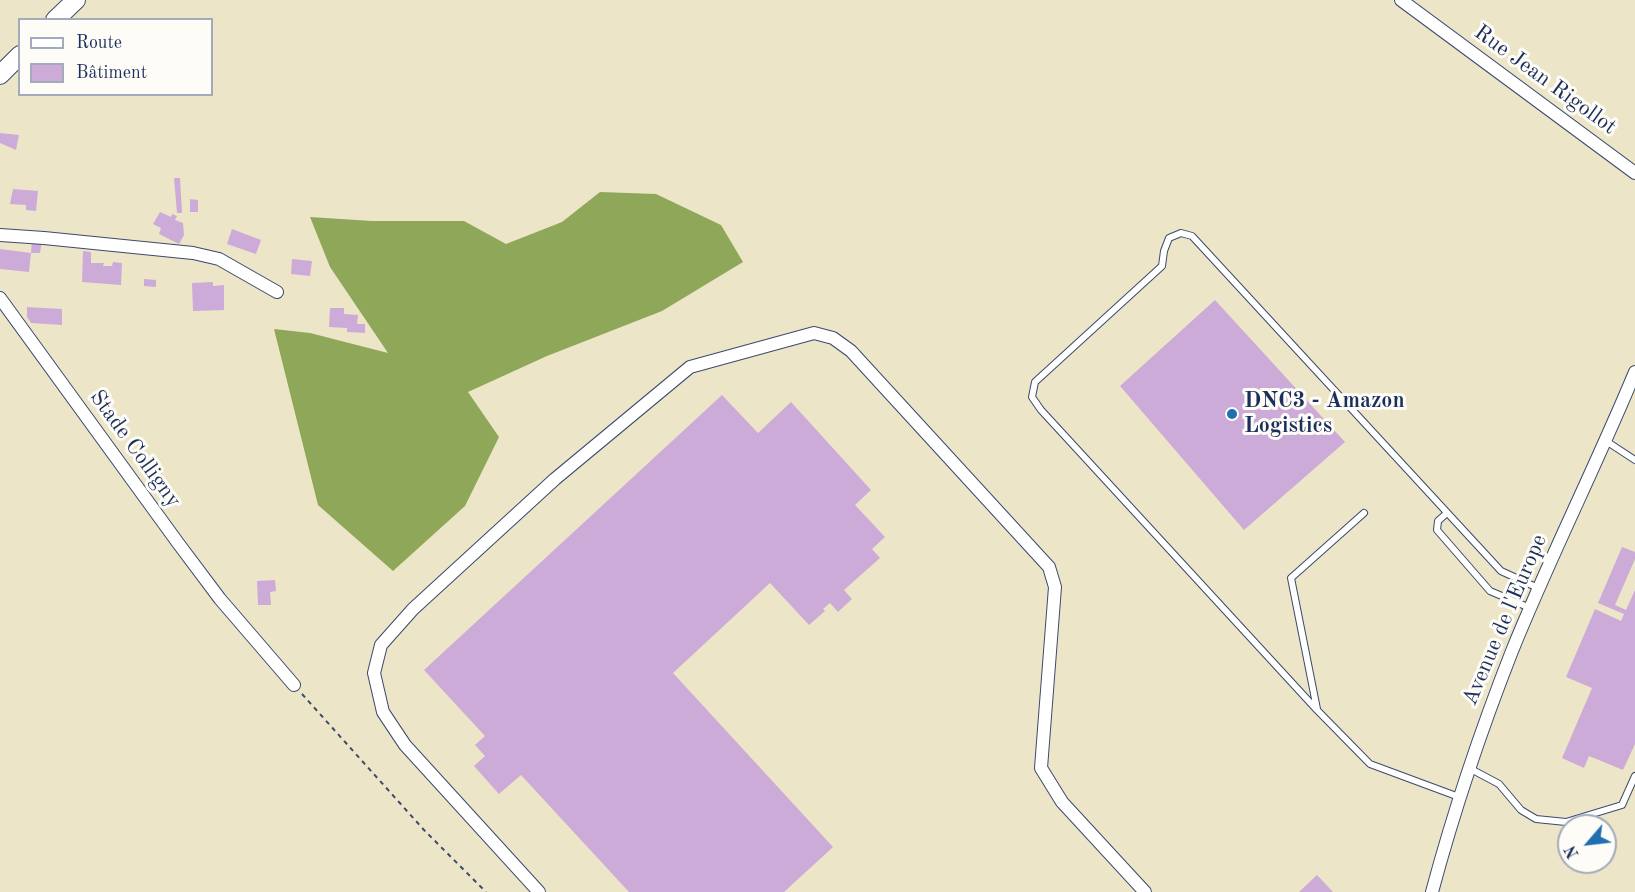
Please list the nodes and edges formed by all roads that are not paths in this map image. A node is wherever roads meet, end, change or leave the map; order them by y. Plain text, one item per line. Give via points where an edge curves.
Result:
1 (75, 0) edge
2 (1401, 0) edge
3 (57, 18) edge
4 (18, 57) edge
5 (0, 75) edge
6 (1635, 173) edge
7 (0, 235) edge
8 (277, 292) dead end
9 (0, 298) edge
10 (1635, 372) edge
11 (1606, 441) junction
12 (1635, 460) edge
13 (1364, 513) dead end
14 (1447, 513) junction
15 (1539, 589) junction
16 (1530, 608) junction
17 (294, 685) road end
18 (1317, 710) junction
19 (1469, 768) junction
20 (1635, 776) edge
21 (1459, 797) junction
22 (539, 892) edge
23 (1145, 892) edge
24 (1432, 892) edge

1 - 3 main road
2 - 6 street, Rue Jean Rigollot
4 - 5 main road
7 - 8 street via 193,253 219,260
9 - 17 street, Stade Colligny via 178,543
10 - 11 street, Avenue de l'Europe
11 - 12 lane
11 - 15 street, Avenue de l'Europe
13 - 18 lane via 1291,578
14 - 15 lane via 1501,571
14 - 16 lane via 1438,521 1437,530 1490,591
14 - 18 lane via 1192,236 1169,238 1162,266 1035,382 1032,397 1041,410
15 - 16 street, Avenue de l'Europe
16 - 19 street, Avenue de l'Europe
18 - 21 lane via 1370,765
19 - 20 lane via 1499,784 1521,810 1536,819 1566,822 1622,805
19 - 21 street, Avenue de l'Europe
21 - 24 street, Avenue de l'Europe
22 - 23 street via 405,745 383,712 374,673 381,645 413,609 555,479 690,367 813,333 833,338 851,351 1049,567 1055,587 1041,768 1062,802

